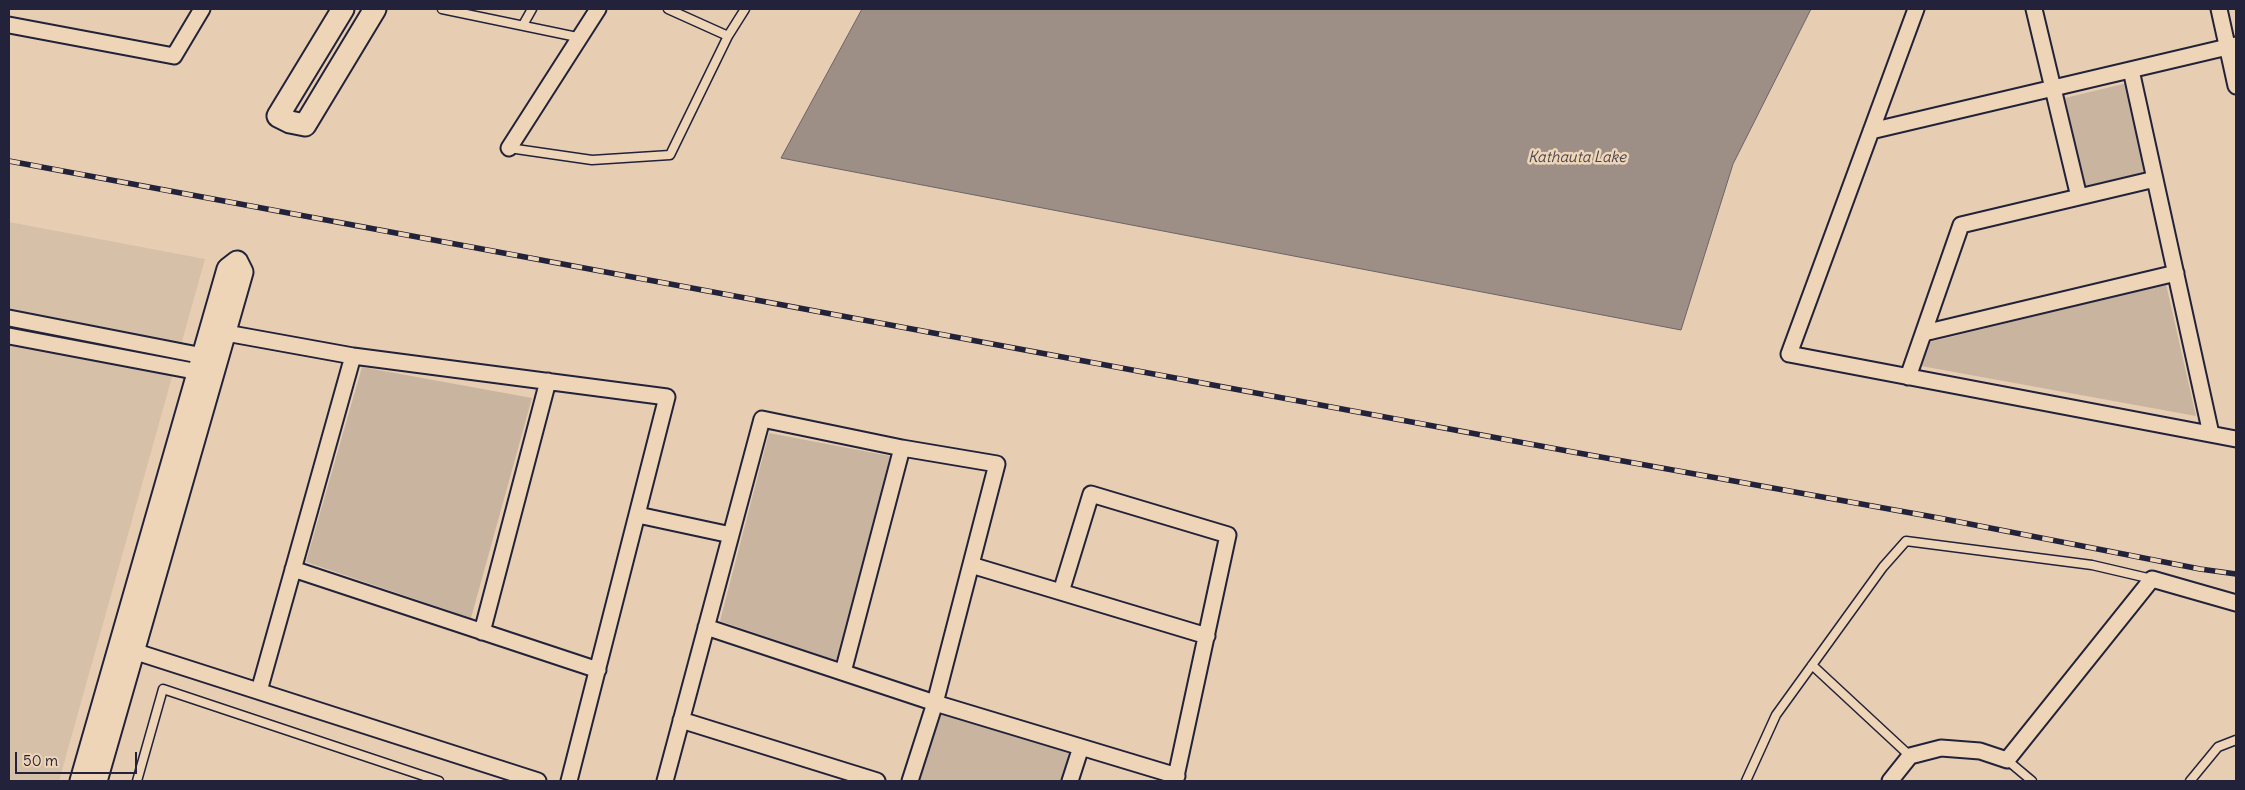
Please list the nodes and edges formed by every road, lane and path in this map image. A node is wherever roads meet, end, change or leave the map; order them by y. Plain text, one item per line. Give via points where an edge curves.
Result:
1 (202, 9) edge
2 (343, 9) edge
3 (375, 9) edge
4 (442, 9) edge
5 (532, 9) edge
6 (598, 9) edge
7 (668, 9) edge
8 (745, 9) edge
9 (1916, 9) edge
10 (2034, 9) edge
11 (2219, 9) edge
12 (460, 10) edge
13 (523, 25) junction
14 (9, 26) edge
15 (728, 36) junction
16 (577, 37) dead end
17 (2232, 46) edge
18 (2131, 70) junction
19 (2236, 86) edge
20 (2052, 88) junction
21 (1871, 131) junction
22 (509, 148) joint
23 (2155, 178) junction
24 (2079, 197) junction
25 (2176, 273) junction
26 (9, 318) edge
27 (218, 331) joint
28 (1924, 333) junction
29 (9, 336) edge
30 (353, 356) junction
31 (205, 365) junction
32 (1908, 377) junction
33 (548, 381) junction
34 (2211, 434) junction
35 (2236, 439) edge
36 (902, 448) junction
37 (638, 515) junction
38 (731, 534) junction
39 (971, 565) junction
40 (293, 569) junction
41 (2152, 579) junction
42 (1061, 592) junction
43 (2236, 603) edge
44 (706, 627) junction
45 (482, 632) junction
46 (1207, 636) junction
47 (127, 649) junction
48 (1812, 665) junction
49 (598, 670) junction
50 (843, 672) junction
51 (258, 691) junction
52 (935, 703) junction
53 (682, 720) junction
54 (2236, 740) edge
55 (1081, 747) junction
56 (1910, 756) junction
57 (2007, 760) junction
58 (502, 776) edge
59 (1176, 778) edge
60 (82, 781) edge
61 (96, 781) edge
62 (137, 781) edge
63 (439, 781) edge
64 (538, 781) edge
65 (569, 781) edge
66 (665, 781) edge
67 (877, 781) edge
68 (910, 781) edge
69 (1070, 781) edge
70 (1746, 781) edge
71 (1890, 781) edge
72 (2032, 781) edge
73 (2190, 781) edge

1 - 14 street via 174,56
2 - 3 street via 278,116 305,125
4 - 12 lane
5 - 13 lane
6 - 22 street
7 - 15 lane
8 - 15 lane
9 - 21 street
10 - 20 street
11 - 17 street
12 - 13 lane
13 - 16 lane
15 - 22 lane via 670,155 592,160
17 - 18 street
17 - 19 street
18 - 20 street
18 - 23 street
20 - 21 street
20 - 24 street
21 - 32 street via 1789,354
23 - 24 street
23 - 25 street
24 - 28 street via 1961,225
25 - 28 street
25 - 34 street
26 - 31 street
27 - 30 street
27 - 31 street
28 - 32 street
29 - 31 street
30 - 33 street
30 - 40 street
31 - 47 street
32 - 34 street
33 - 37 street via 667,397
33 - 45 street
34 - 35 street
36 - 38 street via 762,419
36 - 39 street via 997,464
36 - 50 street
37 - 38 street
37 - 49 street
38 - 44 street
39 - 42 street
39 - 52 street
40 - 45 street
40 - 51 street
41 - 43 street
41 - 48 lane via 2092,565 1906,540
41 - 57 street
42 - 46 street
42 - 46 street via 1091,494 1228,534
44 - 50 street
44 - 53 street
45 - 49 street
46 - 59 street
47 - 51 street
47 - 60 street
47 - 61 street
48 - 56 lane
48 - 70 lane via 1776,715
49 - 65 street
50 - 52 street
51 - 58 street
52 - 55 street
52 - 68 street
53 - 66 street
53 - 67 street
54 - 73 lane via 2218,747
55 - 59 street
55 - 69 street
56 - 57 street via 1941,748 1980,751
56 - 71 street
57 - 72 lane
58 - 64 street
62 - 63 lane via 163,689

